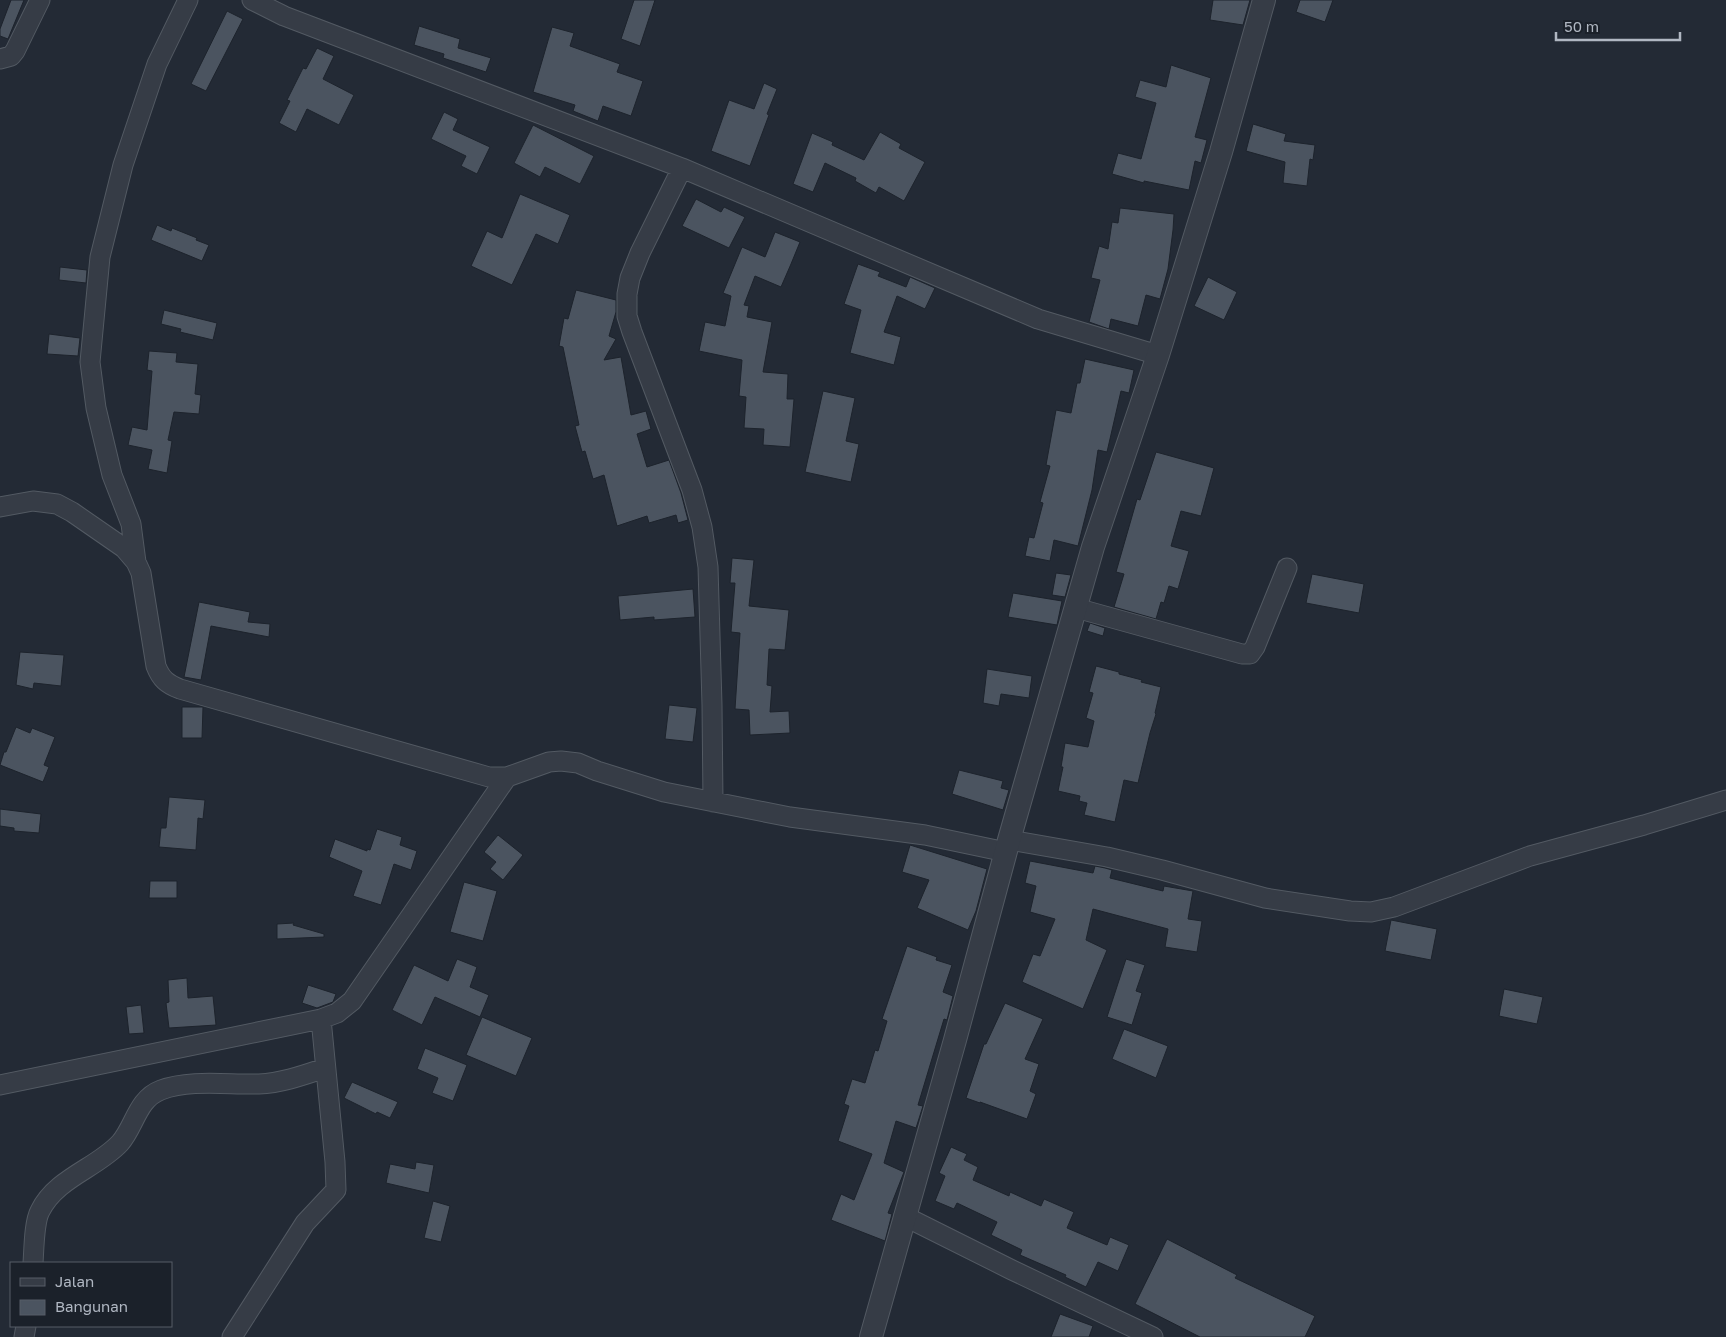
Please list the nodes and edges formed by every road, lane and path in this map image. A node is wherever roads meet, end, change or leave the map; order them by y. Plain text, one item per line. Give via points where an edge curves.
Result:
1 (40, 0) edge
2 (188, 0) edge
3 (252, 0) edge
4 (1264, 0) edge
5 (0, 58) edge
6 (682, 168) junction
7 (1158, 355) junction
8 (0, 507) edge
9 (136, 562) junction
10 (1287, 568) dead end
11 (1076, 608) junction
12 (507, 777) junction
13 (1726, 800) edge
14 (713, 802) junction
15 (1008, 846) junction
16 (321, 1019) junction
17 (325, 1068) junction
18 (0, 1084) edge
19 (904, 1216) junction
20 (33, 1262) edge
21 (232, 1337) edge
22 (871, 1337) edge
23 (1153, 1337) edge

1 - 5 street via 15,51 11,56
2 - 9 street via 157,64 123,165 100,257 90,362 96,408 112,475 131,524
3 - 6 street via 284,16
4 - 7 street
6 - 7 street via 1038,320
6 - 14 street via 630,278 628,316 692,490 702,527 708,577
7 - 11 street via 1093,547
8 - 9 street via 33,501 57,504 124,548
9 - 12 street via 141,573 156,666 170,685 469,772
10 - 11 street via 1250,654
11 - 15 street
12 - 14 street via 549,762 578,763 664,792
12 - 16 street via 352,1001 337,1013
13 - 15 street via 1530,856 1394,907 1371,912 1265,898 1107,857
14 - 15 street via 790,817
15 - 19 street
16 - 17 street
16 - 18 street
17 - 20 street via 287,1080 260,1084 217,1082 159,1090 139,1108 120,1143 64,1183 39,1211
17 - 21 street via 335,1162 334,1193 305,1223
19 - 22 street
19 - 23 street

